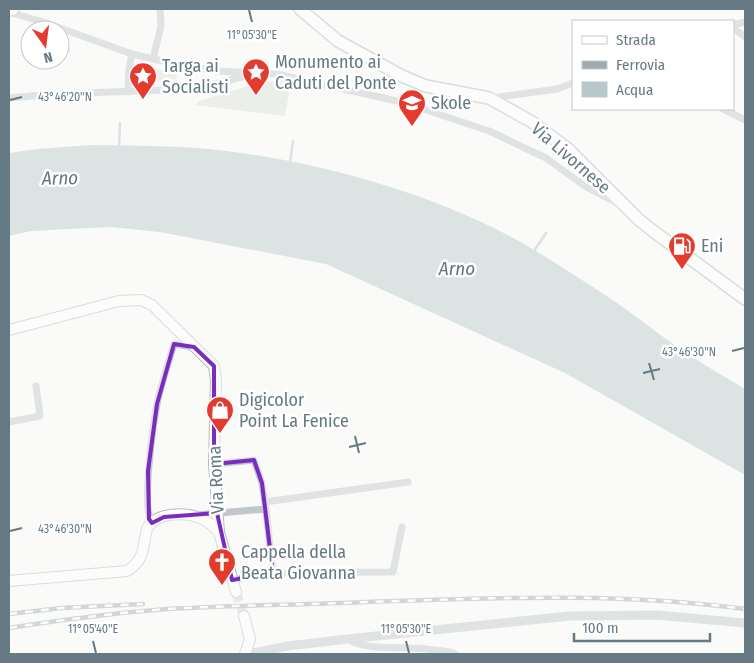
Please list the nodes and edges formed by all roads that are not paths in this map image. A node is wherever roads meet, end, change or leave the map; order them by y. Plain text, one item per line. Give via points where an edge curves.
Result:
1 (13, 9) edge
2 (160, 9) edge
3 (300, 9) edge
4 (9, 11) edge
5 (734, 28) edge
6 (745, 37) edge
7 (132, 54) junction
8 (153, 59) junction
9 (262, 72) junction
10 (572, 83) edge
11 (128, 92) junction
12 (9, 98) edge
13 (489, 98) junction
14 (725, 110) edge
15 (745, 120) edge
16 (628, 208) junction
17 (745, 299) edge
18 (9, 330) edge
19 (194, 347) junction
20 (36, 386) dead end
21 (9, 422) edge
22 (214, 464) junction
23 (408, 482) dead end
24 (266, 506) junction
25 (217, 513) junction
26 (194, 516) junction
27 (152, 523) junction
28 (402, 527) dead end
29 (219, 532) junction
30 (273, 573) junction
31 (232, 580) junction
32 (9, 581) edge
33 (236, 592) tunnel mouth
34 (244, 616) tunnel mouth
35 (745, 623) edge
36 (347, 639) junction
37 (246, 654) edge
38 (455, 654) edge

1 - 4 main road
2 - 8 street via 161,26
3 - 13 main road, Via Livornese via 338,41 402,76 426,86
4 - 7 street
5 - 6 street
7 - 8 street
7 - 11 street
8 - 9 street via 217,71
9 - 11 street via 194,89
9 - 16 street via 397,101 489,131 546,158 586,187
10 - 13 street via 557,89
11 - 12 street
13 - 16 main road, Via Livornese via 532,122 568,149
14 - 15 street
16 - 17 main road, Via Livornese via 653,231
18 - 19 main road via 133,299 152,305
19 - 22 main road, Via Roma via 214,366
19 - 27 street via 174,344 157,404 148,471 148,515
20 - 21 street via 40,416
22 - 24 street via 254,460
22 - 25 main road, Via Roma
23 - 24 street
24 - 25 street
24 - 30 street
25 - 26 street
25 - 29 main road, Via Roma
26 - 27 main road via 164,516
26 - 29 main road via 202,518
27 - 32 main road via 146,533 141,559 127,571
28 - 30 street via 393,572
29 - 31 main road, Via Roma
30 - 31 street
31 - 33 main road, Via Roma
34 - 37 main road via 250,639
35 - 36 street via 656,615 570,616
36 - 37 street
36 - 38 street via 364,646

